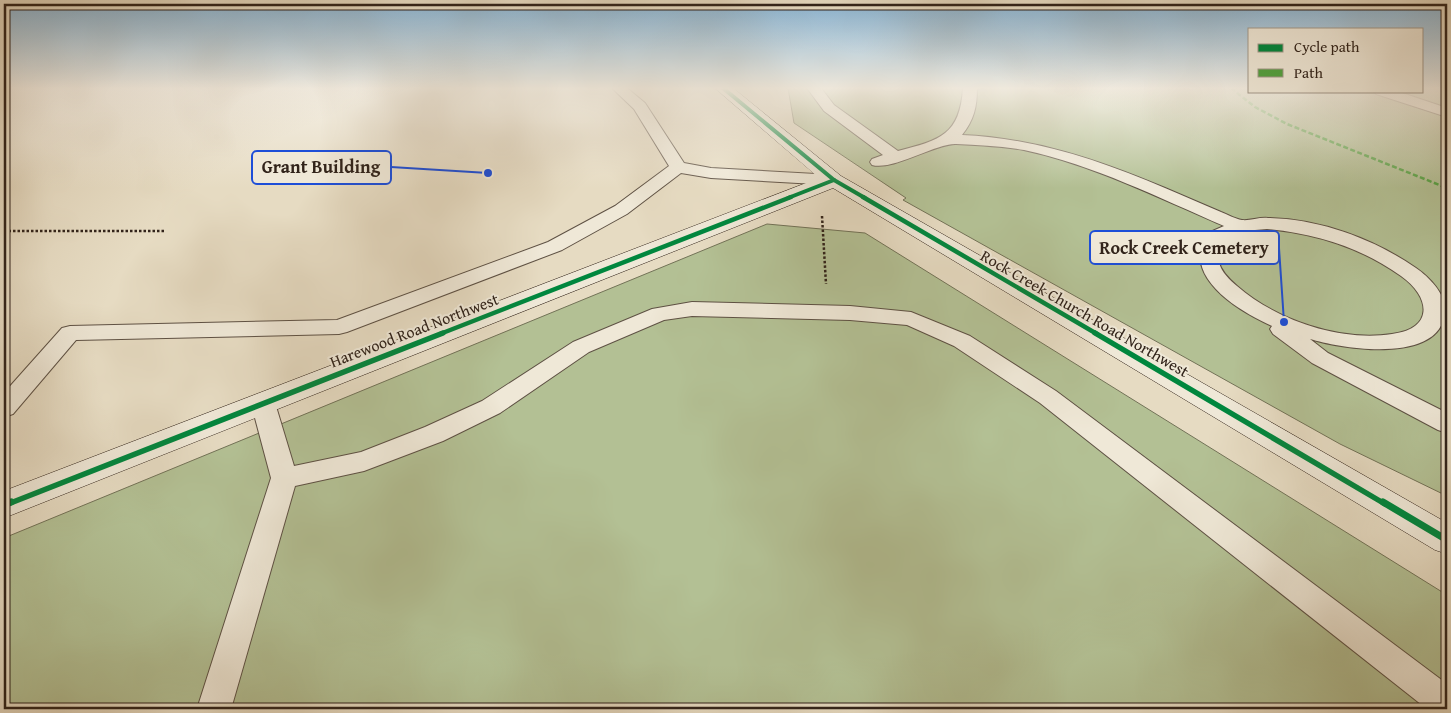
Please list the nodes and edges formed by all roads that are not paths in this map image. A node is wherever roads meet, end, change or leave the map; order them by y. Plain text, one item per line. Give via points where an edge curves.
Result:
1 (650, 121) edge
2 (764, 121) edge
3 (847, 121) edge
4 (966, 121) edge
5 (950, 139) junction
6 (894, 156) junction
7 (878, 162) dead end
8 (678, 166) junction
9 (834, 180) junction
10 (1239, 226) junction
11 (1248, 305) junction
12 (1441, 310) edge
13 (263, 403) junction
14 (4, 408) edge
15 (1447, 424) edge
16 (284, 478) junction
17 (4, 505) edge
18 (1447, 540) edge
19 (1447, 704) edge
20 (214, 709) edge

1 - 8 lane
2 - 9 street, Rock Creek Church Road Northwest
3 - 6 lane
4 - 5 lane
5 - 6 lane
5 - 10 lane via 1025,146 1066,157
6 - 7 lane
8 - 9 lane via 712,173
8 - 14 lane via 621,210 555,246 339,327 70,333
9 - 13 street, Harewood Road Northwest
9 - 18 street, Rock Creek Church Road Northwest
10 - 11 lane via 1215,237 1208,261 1213,272 1232,293
10 - 12 lane via 1294,225 1354,241 1389,258 1416,278
11 - 12 lane via 1312,333 1366,343 1412,338 1426,330
11 - 15 lane via 1320,358
13 - 16 lane
13 - 17 street, Harewood Road Northwest
16 - 19 lane via 364,461 434,434 491,407 581,347 658,314 692,309 850,312 911,319 962,341 1048,397
16 - 20 lane

